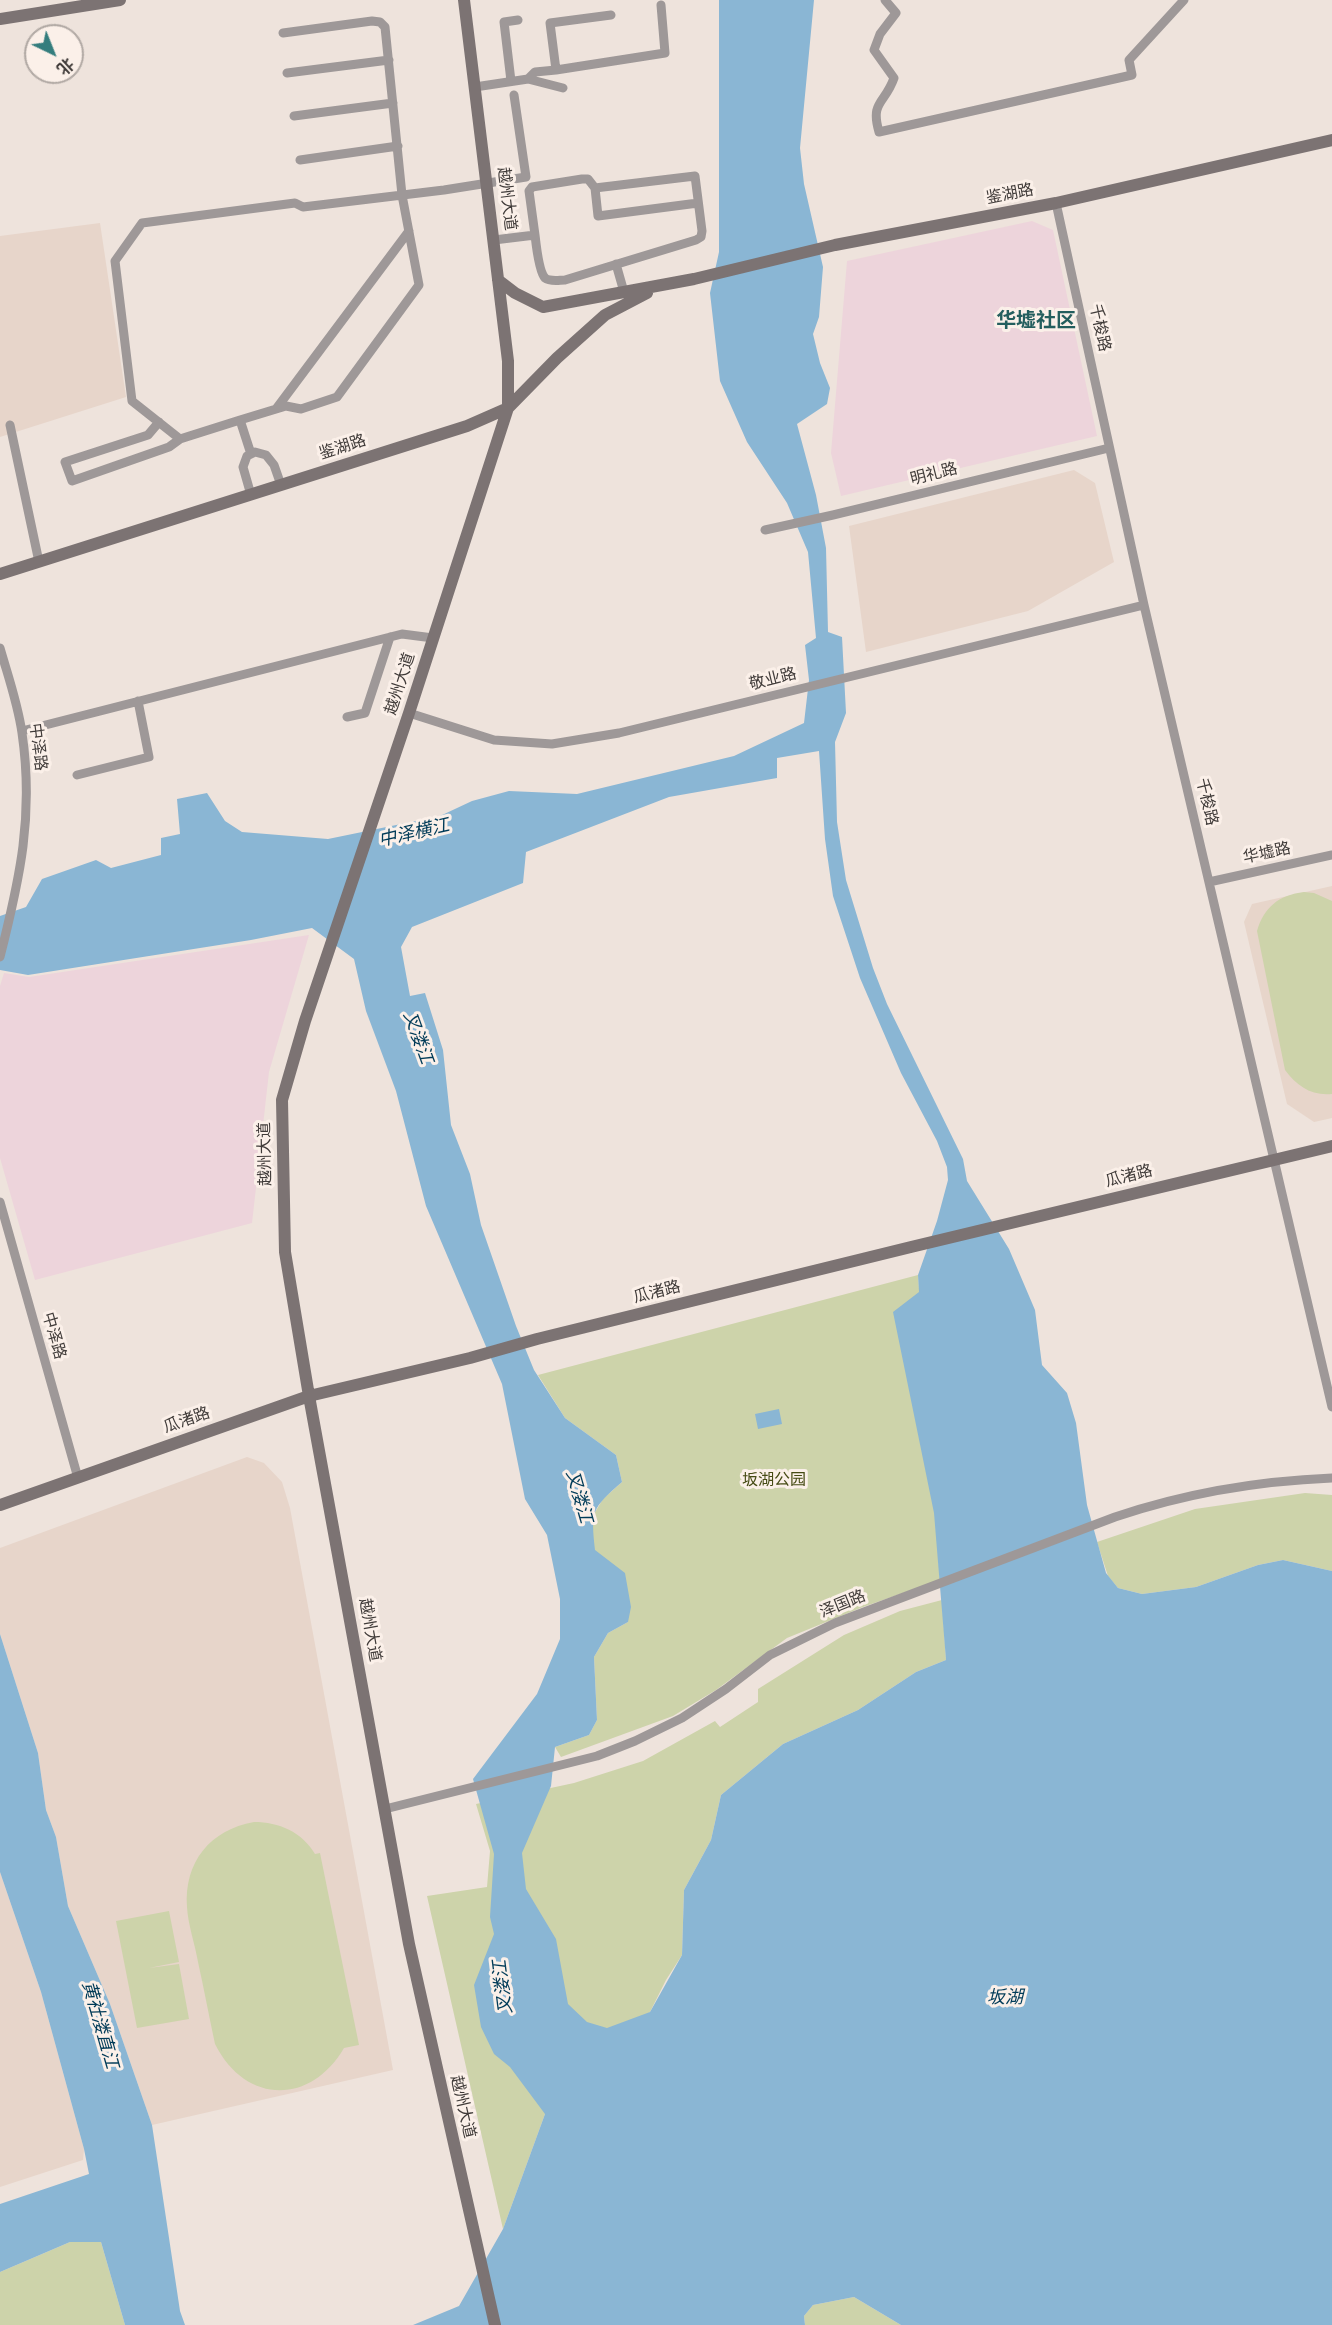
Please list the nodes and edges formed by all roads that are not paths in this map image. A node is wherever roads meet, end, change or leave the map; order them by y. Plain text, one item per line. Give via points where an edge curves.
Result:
1 (120, 0) edge
2 (464, 0) edge
3 (885, 0) edge
4 (1184, 0) edge
5 (660, 5) dead end
6 (611, 15) dead end
7 (0, 19) edge
8 (518, 20) dead end
9 (283, 33) dead end
10 (389, 60) junction
11 (556, 70) junction
12 (287, 73) dead end
13 (528, 79) junction
14 (511, 81) junction
15 (475, 87) junction
16 (562, 88) dead end
17 (514, 95) dead end
18 (393, 103) junction
19 (294, 116) dead end
20 (1332, 140) edge
21 (398, 146) junction
22 (300, 160) dead end
23 (487, 184) junction
24 (595, 188) junction
25 (402, 195) junction
26 (698, 203) junction
27 (1056, 203) junction
28 (409, 231) junction
29 (535, 235) junction
30 (495, 240) junction
31 (616, 264) junction
32 (498, 279) junction
33 (658, 286) junction
34 (624, 292) junction
35 (508, 408) junction
36 (275, 410) junction
37 (240, 420) junction
38 (159, 422) junction
39 (10, 425) dead end
40 (180, 439) junction
41 (1109, 448) junction
42 (251, 454) junction
43 (281, 485) junction
44 (251, 495) junction
45 (765, 530) dead end
46 (39, 562) junction
47 (0, 574) edge
48 (1144, 605) junction
49 (390, 637) junction
50 (433, 638) junction
51 (0, 648) edge
52 (138, 701) junction
53 (409, 713) junction
54 (347, 717) dead end
55 (22, 731) junction
56 (78, 775) dead end
57 (1332, 855) edge
58 (1209, 882) junction
59 (0, 957) edge
60 (1332, 1146) edge
61 (1274, 1159) junction
62 (0, 1202) edge
63 (309, 1396) junction
64 (1332, 1407) edge
65 (78, 1478) junction
66 (1332, 1478) edge
67 (0, 1505) edge
68 (385, 1809) junction
69 (495, 2325) edge

1 - 7 street
2 - 15 street, 越州大道
3 - 4 street via 896,13 880,34 874,50 894,78 874,117 879,132 1132,75 1129,60
5 - 11 street via 665,53
6 - 11 street via 550,23
8 - 14 street via 504,22
9 - 10 street via 380,22 387,34
10 - 12 street
10 - 18 street
11 - 13 street via 535,72
13 - 14 street
13 - 16 street
14 - 15 street
15 - 23 street, 越州大道
17 - 23 street via 526,177
18 - 19 street
18 - 21 street
20 - 27 street, 鉴湖路
21 - 22 street
21 - 25 street
23 - 25 street
23 - 30 street, 越州大道
24 - 26 street via 695,176
24 - 26 street via 598,216
24 - 29 street via 588,179 532,187 529,191
25 - 28 street
25 - 38 street via 303,207 295,203 142,223 115,261 132,401
26 - 31 street via 701,237
27 - 33 street, 鉴湖路 via 835,245
27 - 41 street, 千梭路
28 - 36 street
28 - 36 street via 419,285 337,397 301,409 286,406
29 - 30 street
29 - 31 street via 545,278 565,280
30 - 32 street, 越州大道
31 - 34 street
32 - 34 street, 鉴湖路 via 543,307
32 - 35 street, 越州大道 via 508,361
33 - 34 street, 鉴湖路
33 - 35 street, 鉴湖路 via 605,315
35 - 43 street, 鉴湖路 via 467,426
35 - 50 street, 越州大道
36 - 37 street
37 - 40 street
37 - 42 street
38 - 40 street
38 - 40 street via 148,435 65,462 72,482 169,447
39 - 46 street
41 - 45 street, 明礼路
41 - 48 street, 千梭路
42 - 43 street via 266,454
42 - 44 street via 243,467
43 - 44 street, 鉴湖路
44 - 46 street, 鉴湖路
46 - 47 street, 鉴湖路
48 - 53 street, 敬业路 via 619,734 552,744 494,740
48 - 58 street, 千梭路
49 - 50 street via 402,634
49 - 52 street
49 - 54 street via 366,713
50 - 53 street, 越州大道
51 - 55 street, 中泽路
52 - 55 street
52 - 56 street via 149,756
53 - 63 street, 越州大道 via 282,1100 285,1252
55 - 59 street, 中泽路 via 25,843
57 - 58 street, 华墟路
58 - 61 street, 千梭路
60 - 61 street, 瓜渚路
61 - 63 street, 瓜渚路
61 - 64 street, 千梭路
62 - 65 street, 中泽路
63 - 65 street, 瓜渚路
63 - 68 street, 越州大道
65 - 67 street, 瓜渚路
66 - 68 street, 泽国路 via 1232,1488 1156,1503 1115,1517 835,1623 770,1655 673,1723 615,1749
68 - 69 street, 越州大道 via 409,1944

